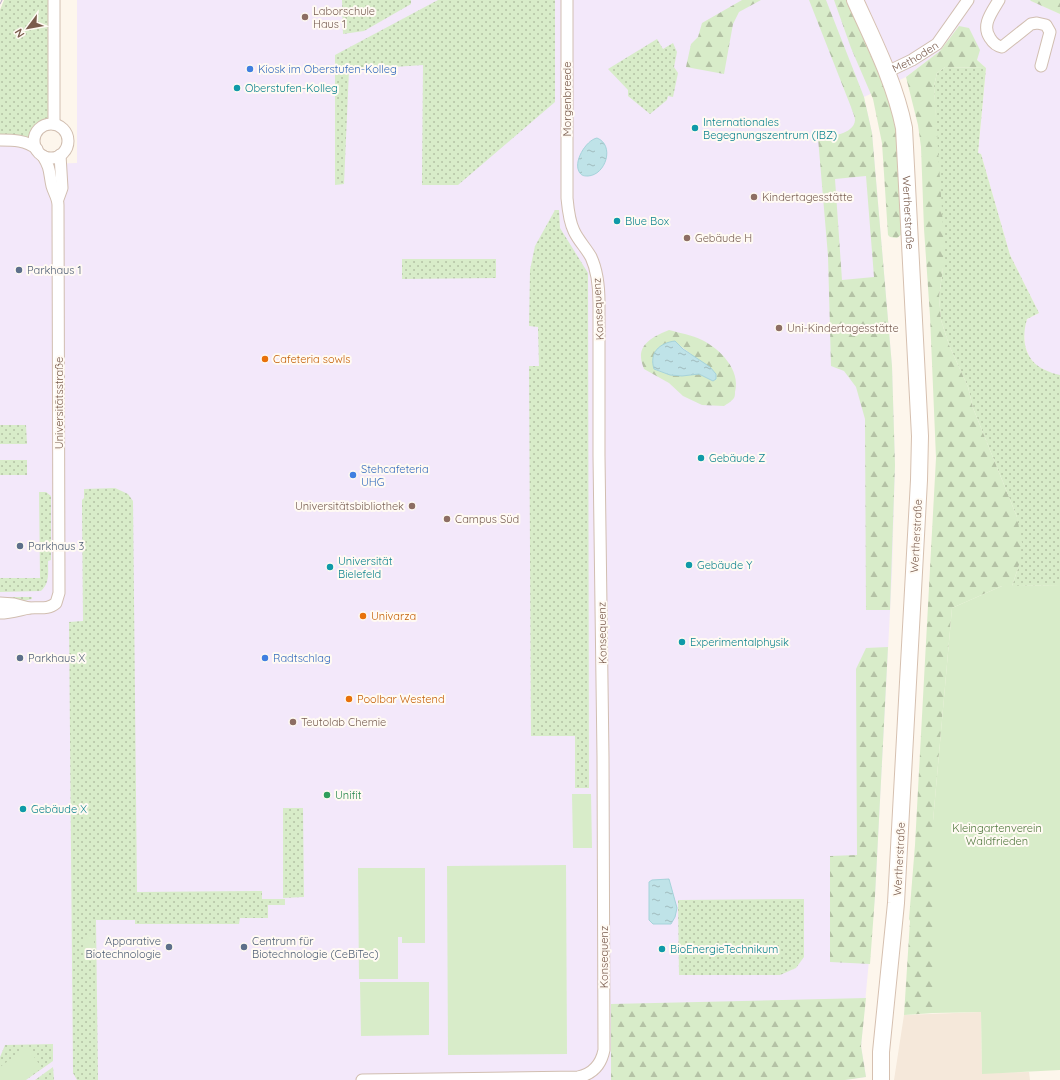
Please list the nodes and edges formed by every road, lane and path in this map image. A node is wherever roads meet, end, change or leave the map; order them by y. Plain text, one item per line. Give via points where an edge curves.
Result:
1 (54, 0) edge
2 (566, 0) edge
3 (855, 0) edge
4 (968, 0) edge
5 (998, 0) edge
6 (1041, 66) dead end
7 (887, 72) junction
8 (54, 124) junction
9 (0, 140) edge
10 (40, 152) junction
11 (60, 155) junction
12 (567, 198) joint
13 (58, 199) junction
14 (0, 603) edge
15 (29, 608) junction
16 (0, 613) edge
17 (362, 1080) edge
18 (880, 1080) edge

1 - 8 street
2 - 12 street, Morgenbreede
3 - 7 main road, Wertherstraße
4 - 7 street, Methoden via 937,44
5 - 6 street via 986,25 991,40 1002,47 1031,24 1046,25 1050,32
7 - 18 main road, Wertherstraße via 901,111 904,128 920,436 897,895
8 - 10 street via 48,124 37,131 34,143
8 - 11 street via 63,129 68,138 66,148
9 - 10 street via 21,141
10 - 11 street via 54,157
10 - 13 street, Universitätsstraße via 49,166 52,186
11 - 13 street, Universitätsstraße via 62,188
12 - 17 street, Konsequenz via 573,230 591,258 595,270 599,303 604,1050 598,1066 586,1076 578,1077
13 - 15 street, Universitätsstraße via 59,593 53,605
14 - 15 street
15 - 16 street via 12,613

